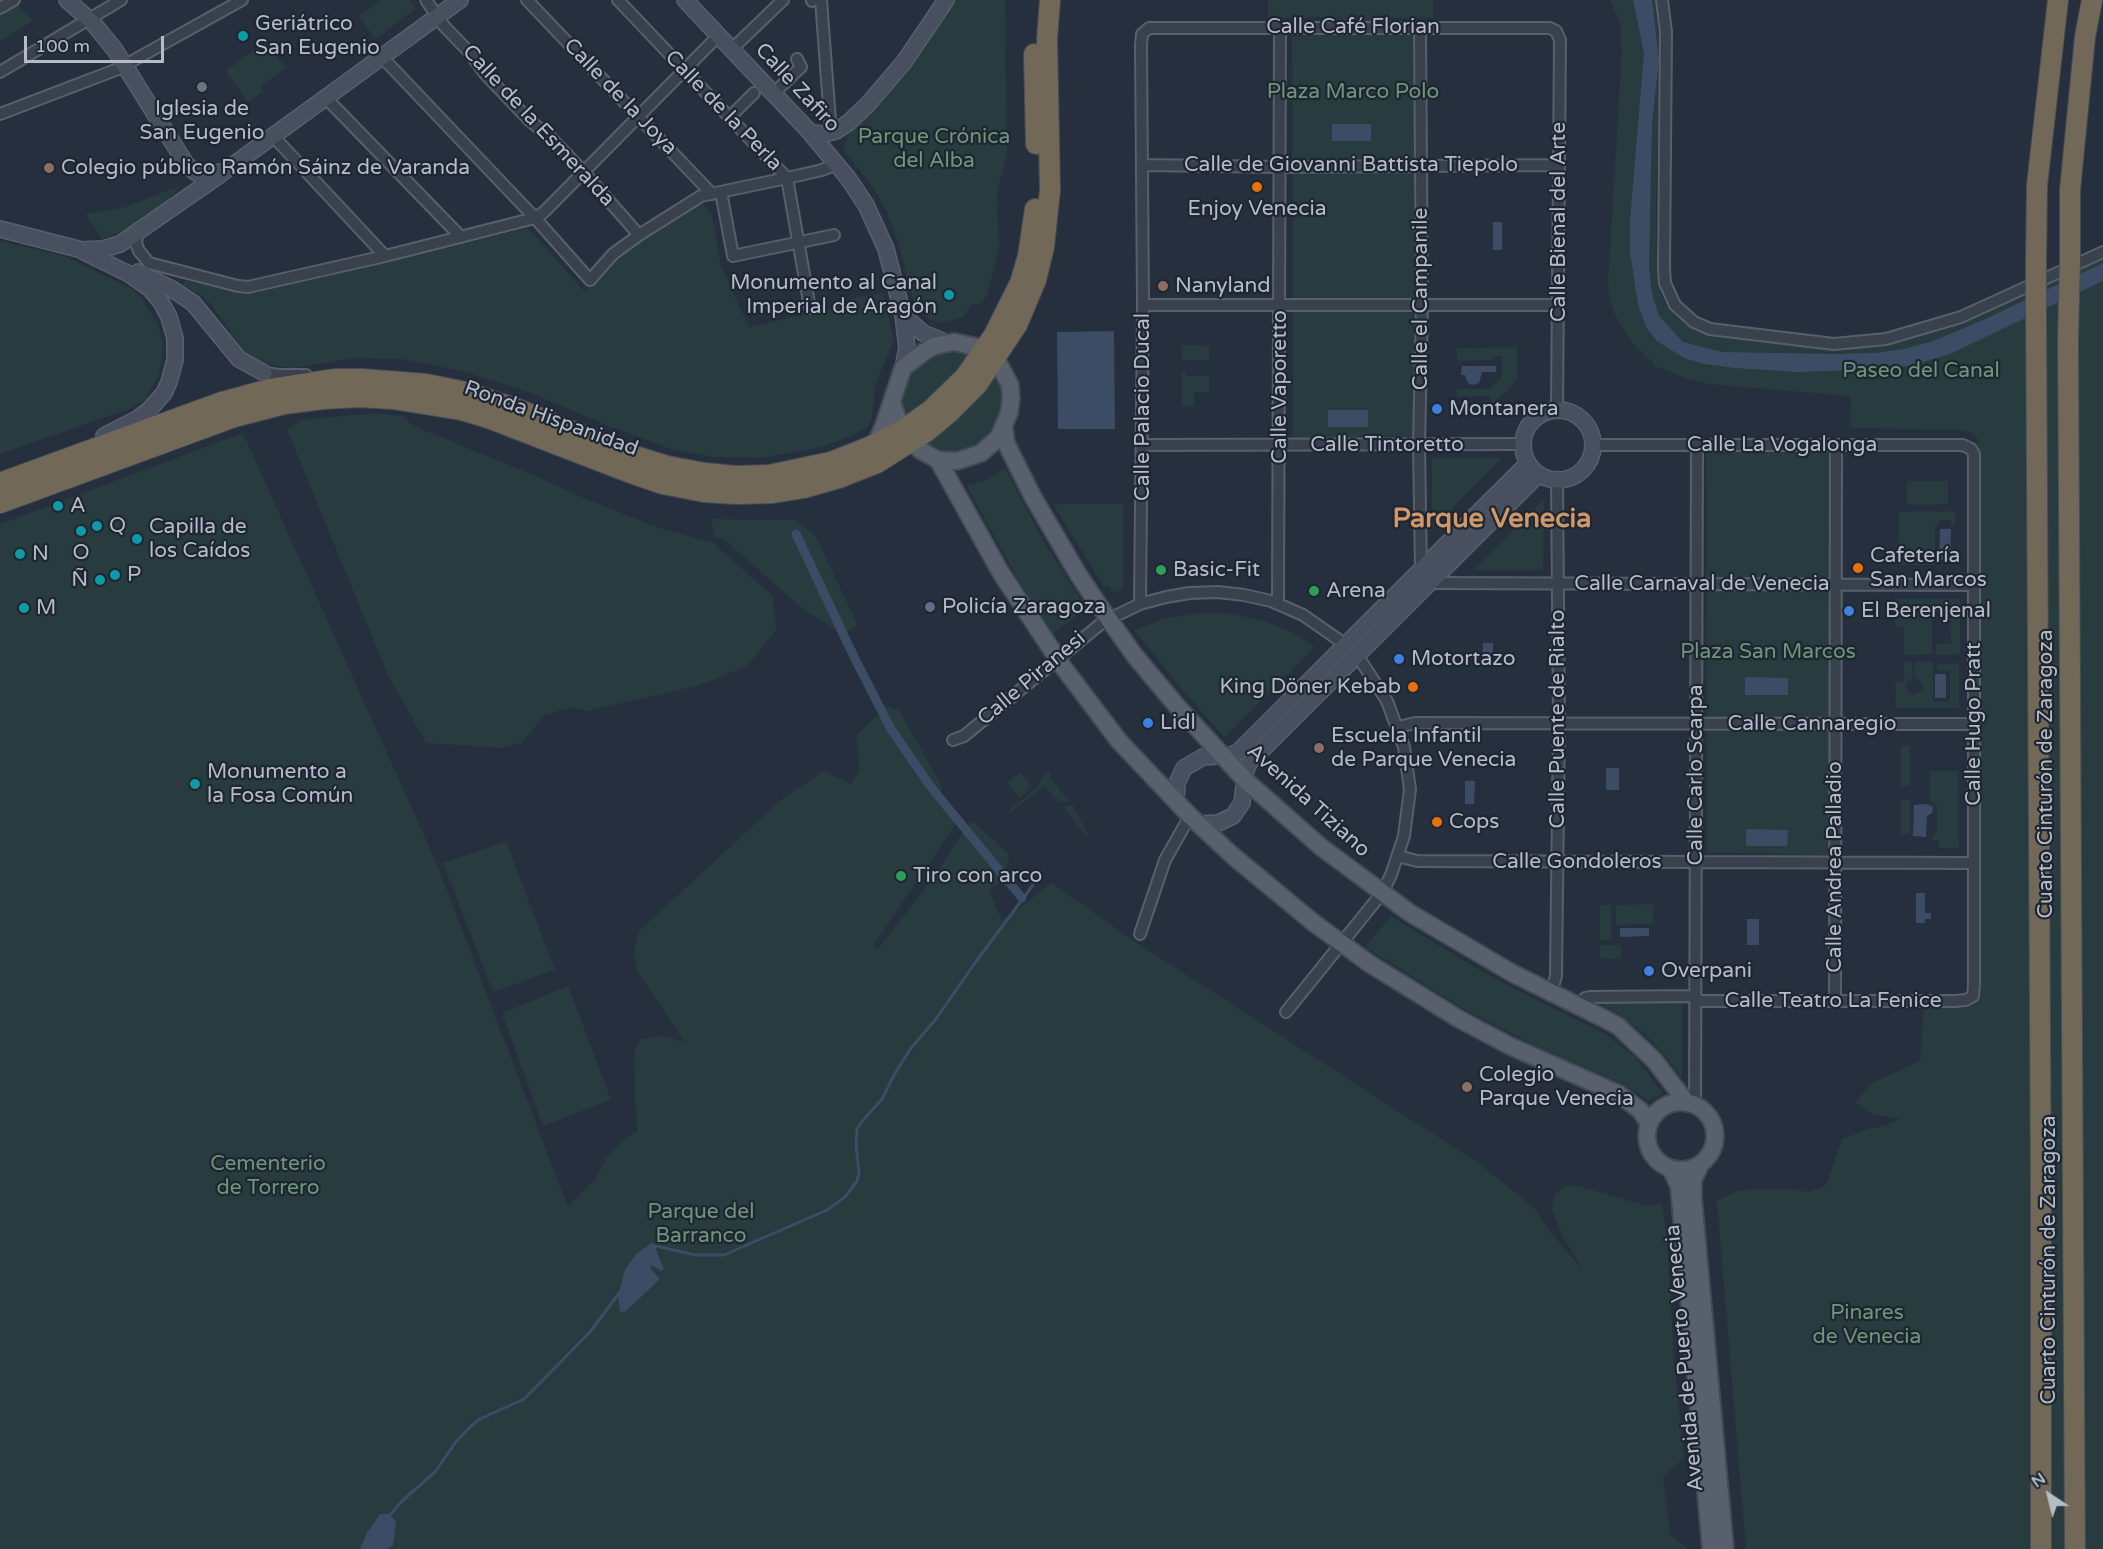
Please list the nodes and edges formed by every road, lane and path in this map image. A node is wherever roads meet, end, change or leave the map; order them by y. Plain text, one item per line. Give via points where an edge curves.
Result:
1 (14, 0) edge
2 (67, 0) edge
3 (121, 0) edge
4 (242, 0) edge
5 (426, 0) edge
6 (460, 0) edge
7 (527, 0) edge
8 (618, 0) edge
9 (783, 0) edge
10 (821, 0) edge
11 (946, 0) edge
12 (1036, 0) edge
13 (1050, 0) edge
14 (1662, 0) edge
15 (2058, 0) edge
16 (2092, 0) edge
17 (2099, 0) edge
18 (689, 1) edge
19 (0, 8) edge
20 (437, 16) junction
21 (88, 20) junction
22 (1280, 27) junction
23 (1420, 27) junction
24 (1145, 30) joint
25 (1559, 34) joint
26 (719, 35) junction
27 (732, 48) junction
28 (381, 56) junction
29 (799, 63) dead end
30 (125, 65) junction
31 (684, 69) junction
32 (0, 72) edge
33 (754, 93) dead end
34 (774, 93) junction
35 (325, 97) junction
36 (2079, 108) junction
37 (0, 114) edge
38 (638, 117) junction
39 (730, 117) junction
40 (848, 123) junction
41 (811, 133) junction
42 (831, 133) junction
43 (273, 136) junction
44 (834, 160) junction
45 (186, 164) junction
46 (1143, 165) junction
47 (1559, 165) junction
48 (1422, 166) junction
49 (1280, 167) junction
50 (228, 168) junction
51 (583, 172) junction
52 (787, 178) junction
53 (716, 193) junction
54 (176, 206) junction
55 (535, 218) junction
56 (0, 229) edge
57 (138, 232) junction
58 (639, 234) junction
59 (834, 235) dead end
60 (461, 237) junction
61 (799, 242) junction
62 (120, 244) junction
63 (82, 250) junction
64 (2103, 252) edge
65 (386, 256) junction
66 (1143, 305) junction
67 (1422, 305) junction
68 (1559, 305) junction
69 (1280, 306) junction
70 (810, 308) dead end
71 (903, 315) junction
72 (946, 343) junction
73 (990, 356) junction
74 (903, 368) junction
75 (264, 373) joint
76 (335, 379) junction
77 (892, 403) junction
78 (1557, 410) junction
79 (1004, 427) junction
80 (908, 436) junction
81 (876, 444) junction
82 (1523, 444) junction
83 (1143, 445) junction
84 (1280, 445) junction
85 (1419, 445) junction
86 (1593, 445) junction
87 (1697, 445) junction
88 (1836, 445) junction
89 (1971, 449) joint
90 (87, 450) junction
91 (938, 460) junction
92 (1534, 468) junction
93 (1557, 479) junction
94 (0, 483) edge
95 (0, 503) edge
96 (1425, 577) junction
97 (1558, 584) junction
98 (1697, 584) junction
99 (1836, 584) junction
100 (1975, 585) junction
101 (1140, 604) junction
102 (1278, 604) junction
103 (1108, 618) junction
104 (1351, 650) junction
105 (1057, 659) junction
106 (1559, 723) junction
107 (1836, 723) junction
108 (1696, 724) junction
109 (1975, 724) junction
110 (1398, 727) junction
111 (953, 740) dead end
112 (1222, 754) junction
113 (1245, 780) junction
114 (1176, 801) junction
115 (1194, 820) junction
116 (1398, 856) junction
117 (1557, 862) junction
118 (1695, 862) junction
119 (1835, 862) junction
120 (1974, 863) junction
121 (1382, 893) junction
122 (1140, 934) dead end
123 (1342, 945) junction
124 (1551, 993) junction
125 (1696, 998) junction
126 (1970, 998) joint
127 (1835, 1001) junction
128 (1581, 1007) junction
129 (1286, 1012) dead end
130 (1691, 1104) junction
131 (1649, 1124) junction
132 (1700, 1165) junction
133 (1671, 1169) junction
134 (1711, 1549) edge
135 (1725, 1549) edge
136 (2041, 1549) edge
137 (2076, 1549) edge

1 - 19 street
2 - 21 street
3 - 21 street
4 - 30 street
5 - 20 street, Calle de la Esmeralda
6 - 20 street
7 - 38 street, Calle de la Joya
8 - 31 street, Calle de la Perla
9 - 27 street
10 - 42 street
11 - 40 street via 904,62
12 - 73 highway, Ronda Hispanidad via 1033,87 1037,176 1032,232 1020,283
13 - 73 highway, Ronda Hispanidad via 1050,190 1044,247 1025,309 1006,344
14 - 64 street via 1666,32 1665,276 1675,305 1694,322 1710,328 1834,344 1886,339 1961,317
15 - 136 highway, Cuarto Cinturón de Zaragoza, bridge via 2037,185 2036,263
16 - 36 highway, Cuarto Cinturón de Zaragoza
17 - 36 highway
18 - 26 street, Calle Zafiro
20 - 28 street
20 - 51 street, Calle de la Esmeralda via 485,74
21 - 30 street
21 - 32 street
22 - 23 street, Calle Café Florian
22 - 24 street, Calle Café Florian
22 - 49 street, Calle Vaporetto
23 - 25 street, Calle Café Florian via 1550,28
23 - 48 street, Calle el Campanile
24 - 46 street, Calle Palacio Ducal via 1141,45
25 - 47 street, Calle Bienal del Arte
26 - 27 street, Calle Zafiro
26 - 31 street
27 - 34 street, Calle Zafiro
28 - 35 street
28 - 55 street
29 - 34 street
30 - 37 street
30 - 45 street
31 - 38 street
31 - 39 street, Calle de la Perla
33 - 39 street
34 - 41 street, Calle Zafiro
35 - 43 street
35 - 60 street
36 - 137 highway, Cuarto Cinturón de Zaragoza, bridge via 2070,190 2068,338
38 - 51 street
38 - 53 street, Calle de la Joya
39 - 52 street, Calle de la Perla
40 - 42 street
40 - 44 street via 836,141
41 - 42 street
41 - 44 street, Calle Zafiro
43 - 50 street
43 - 65 street
44 - 52 street via 822,170
44 - 71 street, Calle Zafiro via 866,205 881,237
45 - 50 street via 202,176
45 - 54 street via 188,189
46 - 49 street, Calle de Giovanni Battista Tiepolo
46 - 66 street, Calle Palacio Ducal
47 - 48 street, Calle de Giovanni Battista Tiepolo
47 - 68 street, Calle Bienal del Arte
48 - 49 street, Calle de Giovanni Battista Tiepolo
48 - 67 street, Calle el Campanile
49 - 69 street, Calle Vaporetto
50 - 54 street
51 - 55 street
51 - 58 street, Calle de la Esmeralda
52 - 53 street
52 - 61 street, Calle de la Perla
53 - 58 street via 701,196
53 - 61 street via 733,256
54 - 57 street
55 - 58 street via 590,280 613,254
55 - 60 street
56 - 63 street
57 - 62 street
57 - 65 street via 136,243 149,263 242,286
59 - 61 street
60 - 65 street
61 - 70 street, Calle de la Perla
62 - 63 street
62 - 75 street via 116,252 121,262 193,303 239,359
63 - 90 street via 150,289 169,317 176,346 169,382 156,403
66 - 69 street
66 - 83 street, Calle Palacio Ducal
67 - 68 street
67 - 69 street
67 - 85 street, Calle el Campanile
68 - 78 street, Calle Bienal del Arte
69 - 84 street, Calle Vaporetto
71 - 72 street via 923,333
71 - 74 street, Calle Zafiro
72 - 73 main road via 970,345
72 - 74 main road via 924,352
73 - 79 main road via 1004,371 1010,385
73 - 80 highway, Ronda Hispanidad via 977,385 950,412
74 - 77 main road
75 - 76 street
76 - 81 highway, Ronda Hispanidad via 415,383 466,393 632,455 705,473 770,475 831,462
76 - 90 highway, Ronda Hispanidad via 243,395
77 - 80 main road
77 - 81 main road
78 - 82 street via 1534,420
78 - 86 street via 1574,414 1584,422
79 - 91 main road via 994,442 973,457
79 - 103 main road, Avenida Tiziano via 1006,443 1033,497
80 - 81 highway, Ronda Hispanidad
80 - 91 main road via 924,453
80 - 95 highway, Ronda Hispanidad via 877,463 804,488 773,493 704,492 663,484 461,410 393,399 323,399 234,417
82 - 85 street, Calle Tintoretto
82 - 92 street
83 - 84 street, Calle Tintoretto
83 - 101 street, Calle Palacio Ducal
84 - 85 street, Calle Tintoretto
84 - 102 street, Calle Vaporetto
85 - 96 street, Calle el Campanile
86 - 87 street, Calle La Vogalonga
86 - 93 street via 1589,460 1579,472
87 - 88 street, Calle La Vogalonga
87 - 98 street, Calle Carlo Scarpa
88 - 89 street, Calle La Vogalonga via 1963,445
88 - 99 street, Calle Andrea Palladio
89 - 100 street, Calle Hugo Pratt via 1975,459
90 - 94 highway, Ronda Hispanidad
91 - 105 main road via 1001,573
92 - 93 street
92 - 96 street
93 - 97 street, Calle Puente de Rialto
96 - 97 street, Calle Carnaval de Venecia
96 - 104 street
97 - 98 street, Calle Carnaval de Venecia
97 - 106 street, Calle Puente de Rialto
98 - 99 street, Calle Carnaval de Venecia
98 - 108 street, Calle Carlo Scarpa
99 - 100 street, Calle Carnaval de Venecia
99 - 107 street, Calle Andrea Palladio
100 - 109 street, Calle Hugo Pratt
101 - 102 street, Calle Piranesi via 1174,595 1211,592
101 - 103 street, Calle Piranesi
102 - 104 street, Calle Piranesi via 1318,624
103 - 105 street, Calle Piranesi
103 - 112 main road, Avenida Tiziano via 1176,705
104 - 110 street, Calle Piranesi via 1379,687
104 - 112 street via 1238,752
104 - 113 street via 1249,763
105 - 111 street, Calle Piranesi via 964,736
105 - 114 main road via 1119,741
106 - 108 street, Calle Cannaregio
106 - 110 street, Calle Cannaregio via 1415,723
106 - 117 street, Calle Puente de Rialto
107 - 108 street, Calle Cannaregio
107 - 109 street, Calle Cannaregio
107 - 119 street, Calle Andrea Palladio
108 - 118 street, Calle Carlo Scarpa
109 - 120 street, Calle Hugo Pratt
110 - 116 street, Calle Piranesi via 1410,789
112 - 113 main road, Avenida Tiziano
112 - 114 street via 1198,759 1184,768 1177,783
113 - 115 street via 1242,803 1233,816 1218,823
113 - 121 main road, Avenida Tiziano via 1321,847
114 - 115 main road
115 - 122 street via 1165,860
115 - 123 main road
116 - 117 street, Calle Gondoleros via 1417,861
116 - 121 street, Calle Piranesi
117 - 118 street, Calle Gondoleros
117 - 124 street, Calle Puente de Rialto via 1557,976
118 - 119 street, Calle Gondoleros
118 - 125 street, Calle Carlo Scarpa
119 - 120 street, Calle Gondoleros
119 - 127 street, Calle Andrea Palladio
120 - 126 street, Calle Hugo Pratt via 1974,992
121 - 123 street, Calle Piranesi
121 - 124 main road, Avenida Tiziano via 1473,951
123 - 129 street, Calle Piranesi
123 - 131 main road via 1459,1019 1619,1095 1641,1111
124 - 128 main road, Avenida Tiziano
125 - 127 street, Calle Teatro La Fenice
125 - 128 street, Calle Teatro La Fenice via 1589,997
125 - 130 street, Calle Carlo Scarpa
126 - 127 street, Calle Teatro La Fenice
128 - 130 main road, Avenida Tiziano via 1628,1034
130 - 131 main road via 1670,1104
130 - 132 main road via 1706,1113 1715,1136 1712,1152
131 - 133 main road via 1651,1151
132 - 133 main road
132 - 135 main road, Avenida de Puerto Venecia via 1693,1180 1693,1198
133 - 134 main road, Avenida de Puerto Venecia via 1679,1186

